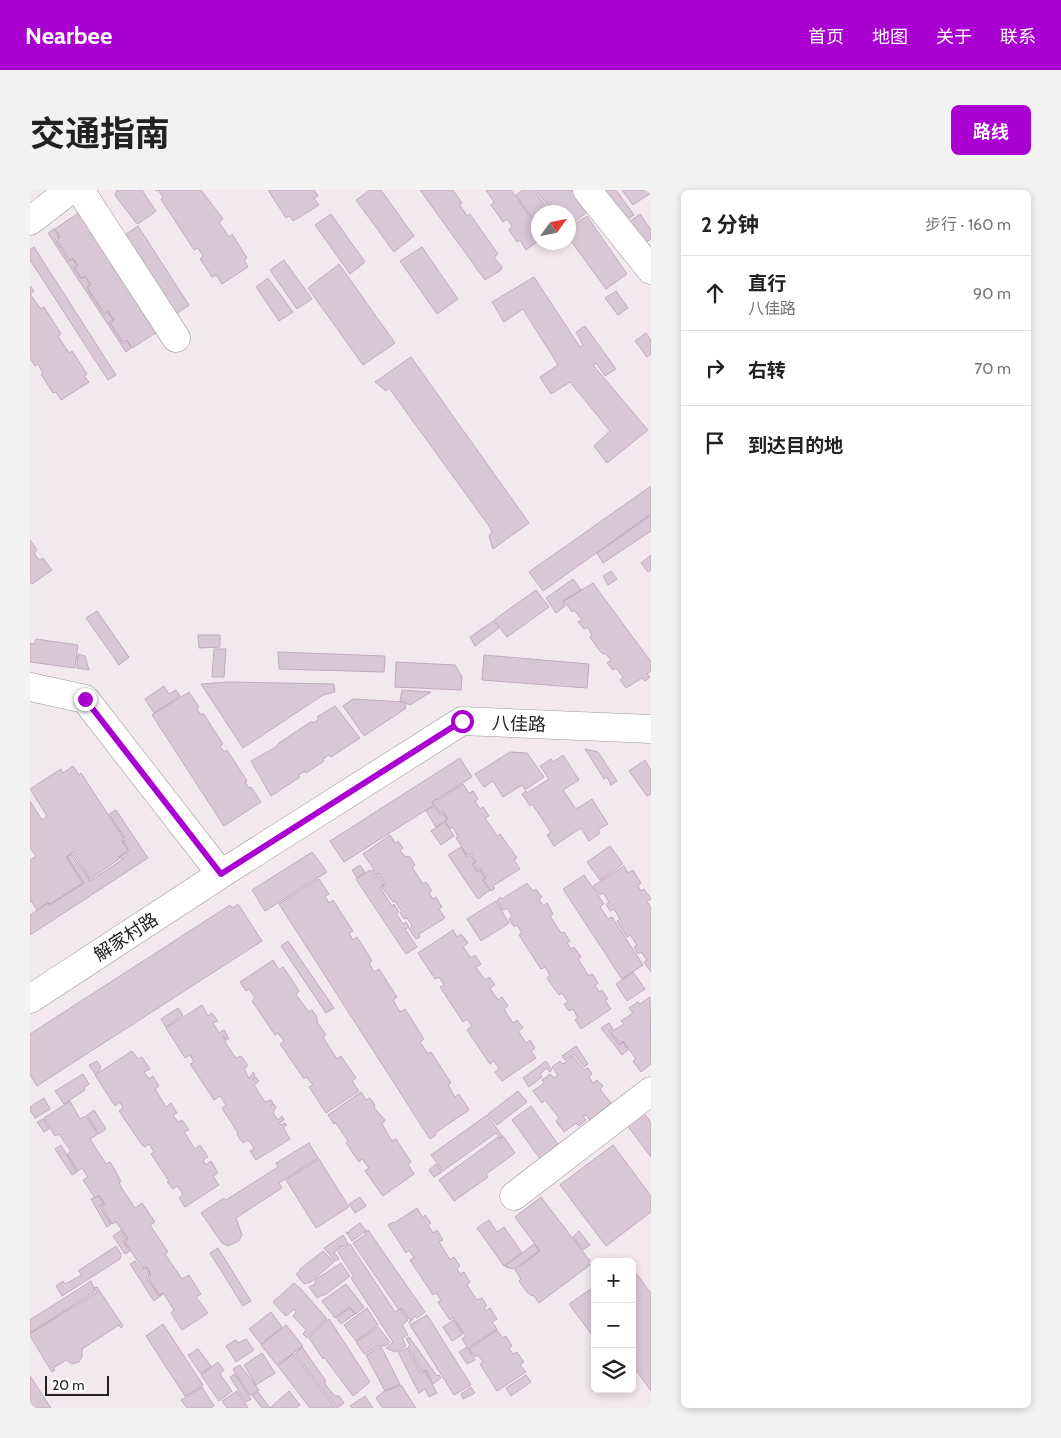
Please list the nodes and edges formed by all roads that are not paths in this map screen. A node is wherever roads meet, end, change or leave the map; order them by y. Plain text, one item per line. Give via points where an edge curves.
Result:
1 (70, 190) edge
2 (80, 190) edge
3 (587, 190) edge
4 (30, 221) edge
5 (651, 270) edge
6 (176, 338) dead end
7 (30, 687) edge
8 (651, 729) edge
9 (221, 874) junction
10 (30, 999) edge
11 (651, 1091) edge
12 (514, 1196) dead end

1 - 4 street
2 - 6 street
3 - 5 street
7 - 9 street via 85,699
8 - 9 street, 八佳路 via 462,721
9 - 10 street, 解家村路
11 - 12 street

